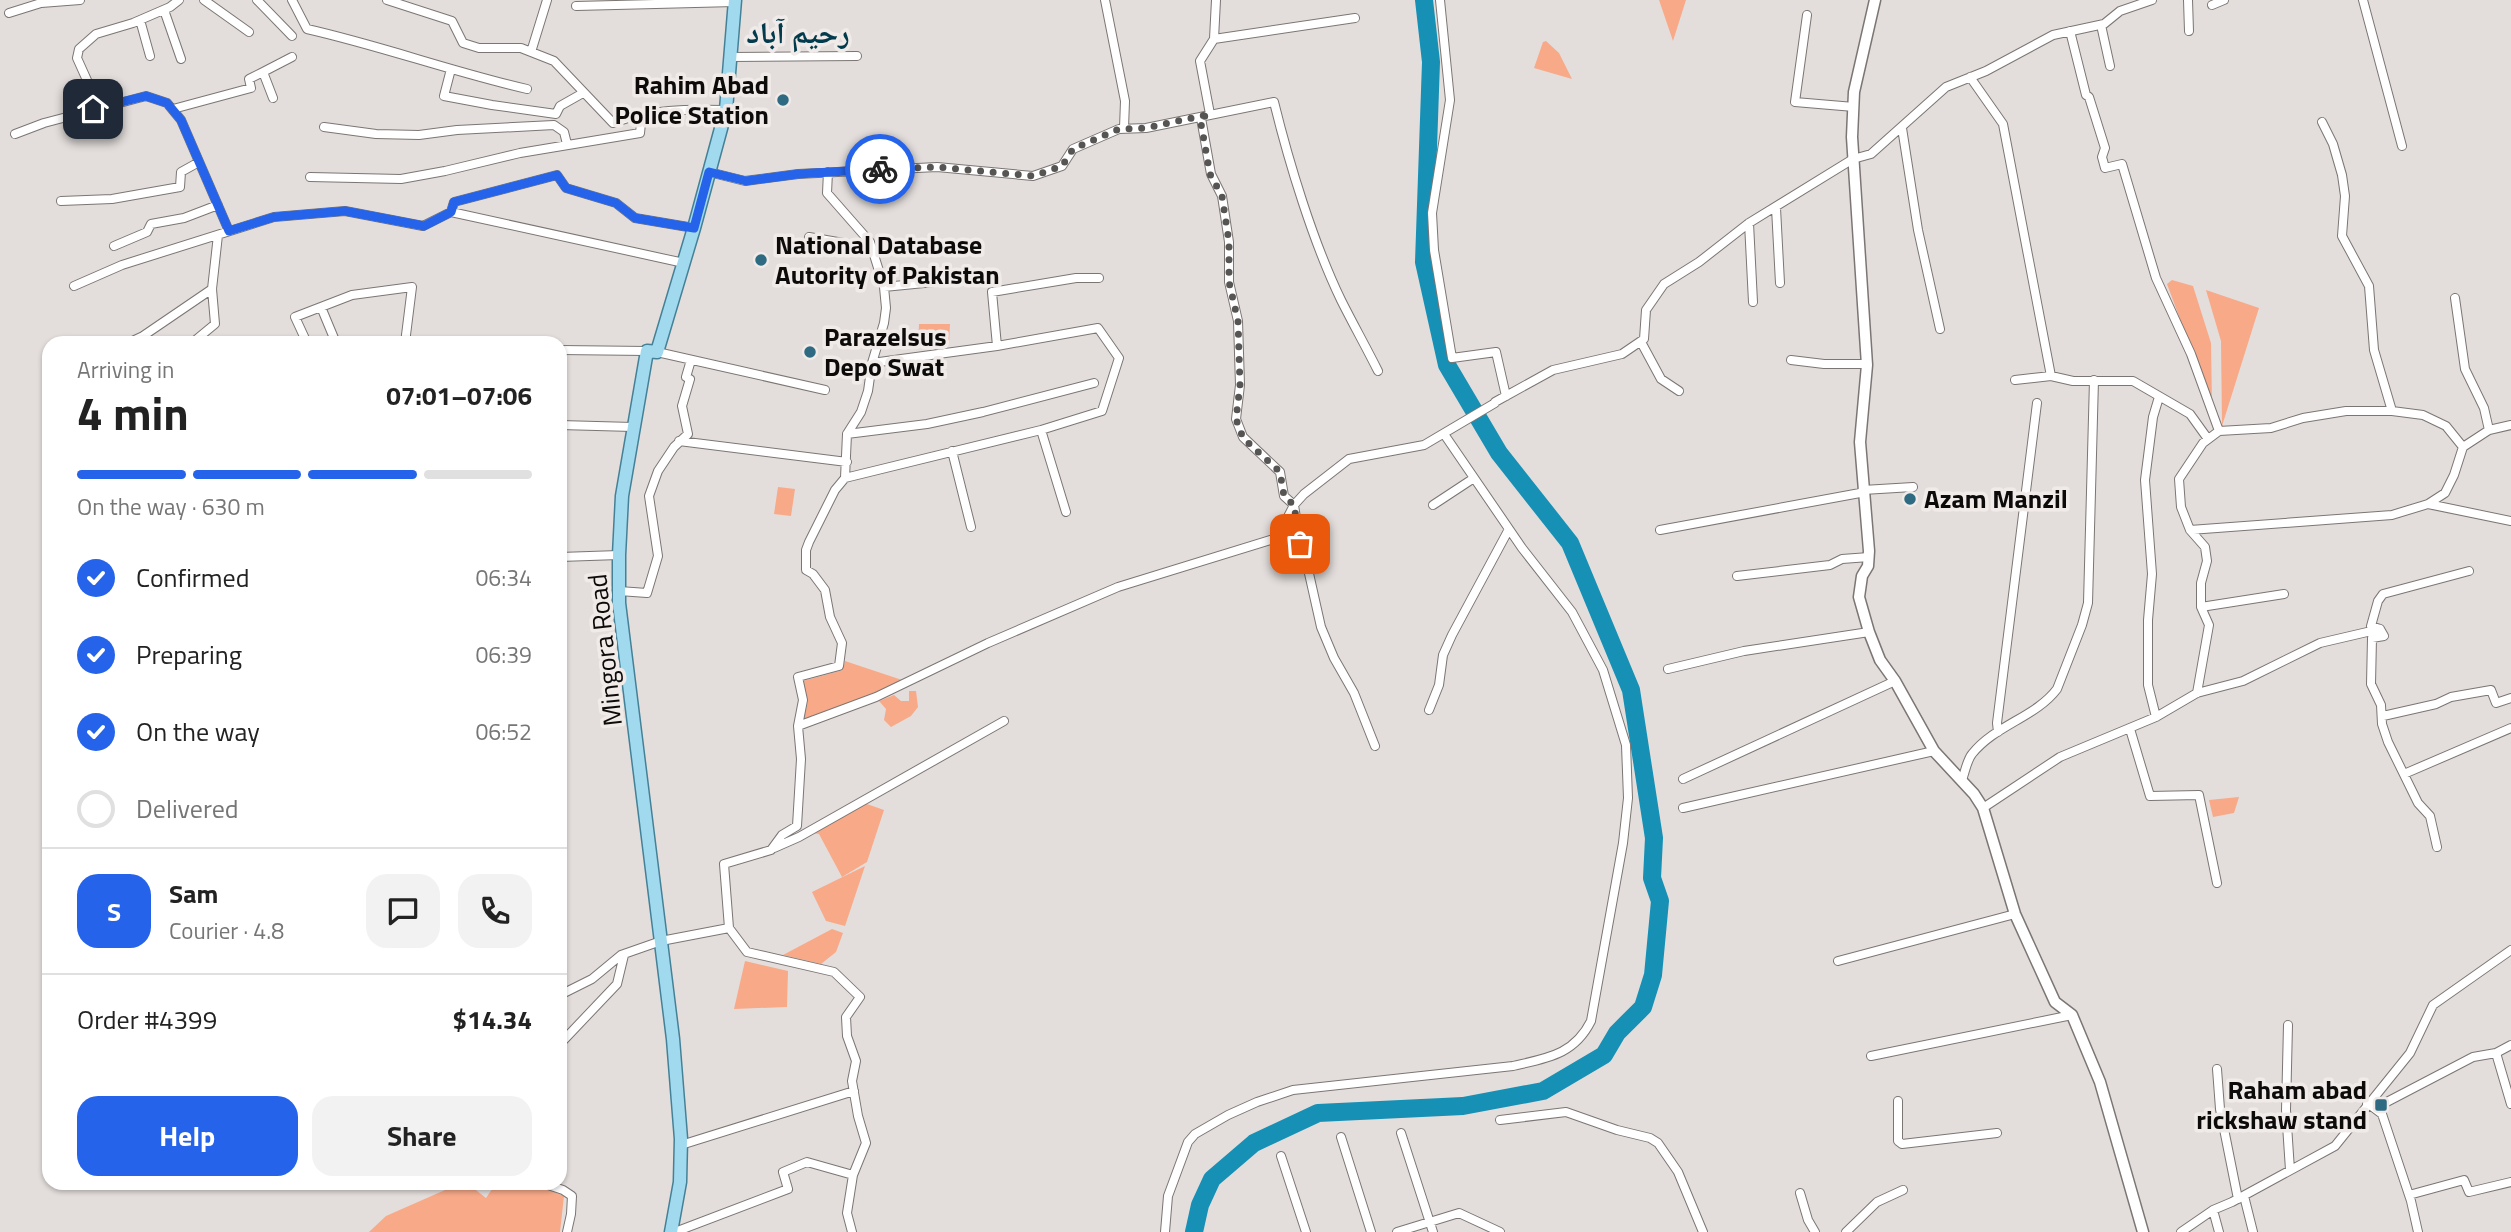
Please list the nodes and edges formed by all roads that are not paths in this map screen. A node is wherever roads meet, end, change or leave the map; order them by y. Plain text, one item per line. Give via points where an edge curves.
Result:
1 (80, 0) edge
2 (179, 0) edge
3 (204, 0) edge
4 (257, 0) edge
5 (292, 0) edge
6 (387, 0) edge
7 (547, 0) edge
8 (1105, 0) edge
9 (1216, 0) edge
10 (1224, 0) edge
11 (1440, 0) edge
12 (1875, 0) edge
13 (2152, 0) edge
14 (2188, 0) edge
15 (2224, 0) edge
16 (2363, 0) edge
17 (735, 1) edge
18 (2212, 5) dead end
19 (576, 6) dead end
20 (164, 10) junction
21 (9, 13) dead end
22 (1807, 15) dead end
23 (1355, 18) dead end
24 (140, 20) junction
25 (2101, 25) junction
26 (2070, 31) junction
27 (2189, 31) dead end
28 (249, 32) dead end
29 (292, 36) dead end
30 (1214, 39) junction
31 (531, 52) junction
32 (150, 56) dead end
33 (858, 56) dead end
34 (292, 57) dead end
35 (730, 57) junction
36 (181, 60) dead end
37 (2110, 66) dead end
38 (451, 69) junction
39 (263, 72) junction
40 (1970, 77) junction
41 (527, 89) dead end
42 (583, 93) junction
43 (95, 98) dead end
44 (273, 98) dead end
45 (1854, 107) junction
46 (173, 109) junction
47 (726, 110) junction
48 (642, 114) junction
49 (1210, 114) junction
50 (2322, 122) dead end
51 (324, 127) dead end
52 (1124, 128) junction
53 (1902, 128) junction
54 (15, 134) dead end
55 (566, 144) junction
56 (2402, 146) dead end
57 (1853, 159) junction
58 (199, 162) junction
59 (709, 172) junction
60 (828, 172) junction
61 (310, 177) dead end
62 (61, 201) dead end
63 (218, 205) junction
64 (1776, 208) junction
65 (451, 212) junction
66 (1749, 223) junction
67 (694, 228) junction
68 (229, 231) junction
69 (218, 235) junction
70 (809, 237) dead end
71 (114, 246) dead end
72 (872, 248) junction
73 (684, 263) junction
74 (1099, 278) dead end
75 (965, 279) dead end
76 (1780, 283) dead end
77 (74, 286) dead end
78 (884, 287) junction
79 (212, 289) junction
80 (2455, 298) dead end
81 (1753, 302) dead end
82 (321, 307) junction
83 (1940, 329) dead end
84 (143, 336) edge
85 (200, 336) edge
86 (304, 336) edge
87 (332, 336) edge
88 (406, 336) edge
89 (1641, 342) junction
90 (997, 346) junction
91 (567, 350) edge
92 (652, 351) junction
93 (691, 360) junction
94 (1791, 360) dead end
95 (872, 363) junction
96 (1867, 364) junction
97 (1378, 371) dead end
98 (2051, 376) junction
99 (2015, 380) dead end
100 (2094, 380) junction
101 (1094, 383) dead end
102 (825, 390) dead end
103 (1679, 391) dead end
104 (1506, 396) junction
105 (2160, 397) junction
106 (2037, 403) dead end
107 (2392, 411) junction
108 (567, 425) edge
109 (2511, 425) edge
110 (633, 427) junction
111 (2489, 429) junction
112 (1041, 430) junction
113 (1447, 431) junction
114 (2219, 431) junction
115 (847, 434) junction
116 (2208, 439) junction
117 (679, 441) junction
118 (2463, 447) junction
119 (951, 451) junction
120 (847, 462) junction
121 (845, 478) junction
122 (1474, 478) junction
123 (1913, 487) dead end
124 (1863, 490) junction
125 (2428, 504) junction
126 (1294, 505) junction
127 (1433, 505) dead end
128 (1066, 512) dead end
129 (2511, 520) edge
130 (971, 527) dead end
131 (1509, 529) junction
132 (1660, 530) dead end
133 (2190, 530) junction
134 (619, 555) junction
135 (567, 557) edge
136 (1869, 558) junction
137 (2469, 571) dead end
138 (1737, 576) dead end
139 (619, 591) junction
140 (2284, 594) dead end
141 (2201, 607) junction
142 (2380, 629) junction
143 (1869, 632) junction
144 (1668, 669) dead end
145 (1895, 681) junction
146 (2197, 693) junction
147 (2511, 698) edge
148 (1429, 710) dead end
149 (2383, 716) junction
150 (2156, 718) junction
151 (1004, 721) dead end
152 (798, 726) junction
153 (2130, 729) junction
154 (2511, 729) edge
155 (1998, 732) junction
156 (1375, 746) dead end
157 (1934, 751) junction
158 (2404, 774) junction
159 (1684, 779) dead end
160 (1962, 780) junction
161 (1683, 808) dead end
162 (1983, 808) junction
163 (2437, 847) dead end
164 (771, 850) junction
165 (2217, 883) dead end
166 (2015, 914) junction
167 (729, 928) junction
168 (661, 941) junction
169 (2511, 950) edge
170 (624, 955) junction
171 (1838, 961) dead end
172 (567, 992) edge
173 (2072, 1015) junction
174 (2288, 1025) dead end
175 (567, 1037) edge
176 (2511, 1045) edge
177 (2496, 1053) junction
178 (1871, 1056) dead end
179 (2217, 1069) dead end
180 (854, 1091) junction
181 (1898, 1101) dead end
182 (2367, 1104) junction
183 (2511, 1104) edge
184 (1500, 1120) dead end
185 (1401, 1133) dead end
186 (1997, 1133) dead end
187 (1340, 1136) dead end
188 (681, 1145) junction
189 (1281, 1156) dead end
190 (2290, 1170) junction
191 (853, 1175) junction
192 (2511, 1182) edge
193 (563, 1190) edge
194 (1903, 1190) dead end
195 (1800, 1193) dead end
196 (2409, 1195) junction
197 (2241, 1197) junction
198 (2213, 1210) junction
199 (1429, 1222) junction
200 (567, 1232) edge
201 (673, 1232) edge
202 (852, 1232) edge
203 (1165, 1232) edge
204 (1306, 1232) edge
205 (1371, 1232) edge
206 (1397, 1232) edge
207 (1433, 1232) edge
208 (1500, 1232) edge
209 (1703, 1232) edge
210 (1815, 1232) edge
211 (1846, 1232) edge
212 (2143, 1232) edge
213 (2181, 1232) edge
214 (2219, 1232) edge
215 (2253, 1232) edge
216 (2418, 1232) edge

1 - 21 street via 41,3
2 - 20 street
3 - 28 street
4 - 29 street
5 - 38 street via 307,29
6 - 31 street via 452,21 463,43
7 - 31 street
8 - 52 street via 1125,101
9 - 10 street
9 - 30 street
11 - 104 street via 1450,100 1432,213 1434,250 1452,358 1496,352
12 - 45 main road
13 - 25 street via 2120,11
14 - 27 street
15 - 18 street
16 - 56 street
17 - 19 street
17 - 35 main road, Mingora Road
20 - 24 street
20 - 36 street
22 - 45 street via 1795,102
23 - 30 street
24 - 32 street
24 - 43 street via 96,34 79,49 77,58
25 - 26 street
25 - 37 street
26 - 40 street
26 - 114 street via 2105,148 2105,168 2122,164 2156,278 2192,354
30 - 49 street via 1200,61
31 - 42 street via 554,61
33 - 35 street
34 - 39 street
35 - 47 main road, Mingora Road
38 - 41 street
38 - 42 street via 444,96 492,105 556,114 560,106
39 - 44 street
39 - 46 street via 248,79 251,88
40 - 53 street via 1932,97
40 - 98 street via 2003,124
42 - 48 street via 613,123
45 - 57 main road
46 - 54 street via 146,96
46 - 58 street
47 - 48 street
47 - 59 main road, Mingora Road
48 - 55 street via 640,133
49 - 52 street via 1146,128
49 - 97 street via 1274,102 1327,267
49 - 126 street via 1200,118 1210,174 1222,196 1229,282 1238,321 1236,419 1243,438 1280,472 1284,496
50 - 107 street via 2342,175 2342,236 2369,286 2374,350
51 - 55 street via 419,135 554,125 564,132
52 - 60 street via 1073,149 1062,166 1033,176 937,167
53 - 57 street via 1871,154
53 - 83 street
55 - 61 street via 401,179
57 - 64 street
57 - 96 main road
58 - 62 street via 181,172 180,187 112,199
58 - 63 street
59 - 60 street via 746,181
59 - 67 main road, Mingora Road
60 - 72 street via 827,193
63 - 68 street
63 - 71 street via 151,224 147,232
64 - 66 street
64 - 76 street
65 - 67 street via 454,202 557,175 566,188 616,203 635,218
65 - 68 street via 424,226 345,211 274,217
65 - 73 street
66 - 81 street
66 - 89 street via 1664,284 1646,310
67 - 73 main road, Mingora Road
68 - 69 street
69 - 77 street via 122,265
69 - 79 street
70 - 72 street
72 - 78 street
73 - 92 main road, Mingora Road
74 - 90 street via 992,292
75 - 78 street
78 - 95 street via 884,323
79 - 84 street
79 - 85 street via 215,324
80 - 111 street via 2465,369
82 - 86 street via 295,317
82 - 87 street
82 - 88 street via 352,295 412,287
89 - 103 street via 1661,379
89 - 104 street via 1622,354 1553,370
90 - 95 street
90 - 112 street via 1098,328 1119,358 1102,411
91 - 92 street
92 - 93 street
92 - 110 main road, Mingora Road
93 - 102 street
93 - 117 street via 682,406 688,434
94 - 96 street
95 - 115 street via 861,412
96 - 124 main road via 1860,442
98 - 99 street
98 - 100 street
100 - 105 street via 2133,381
100 - 155 street via 2089,588 2082,625 2051,697
101 - 115 street via 938,422
104 - 113 street
105 - 116 street via 2190,414
105 - 150 street via 2153,417 2146,480 2152,574 2148,685
106 - 155 street
107 - 114 street via 2346,411 2271,428
107 - 118 street via 2423,415 2446,426
108 - 110 street
109 - 111 street
110 - 134 main road, Mingora Road
111 - 118 street
112 - 119 street
112 - 128 street
113 - 122 street
113 - 126 street via 1424,445 1349,459
114 - 116 street
115 - 120 street
116 - 133 street via 2179,479
117 - 120 street
117 - 139 street via 658,471 649,496 658,556 647,593
118 - 125 street via 2445,494
119 - 121 street
119 - 130 street
120 - 121 street
121 - 152 street via 806,550 806,570 825,590 842,643 839,666 798,677 803,700
122 - 127 street
122 - 131 street
123 - 124 street
124 - 132 street
124 - 136 main road
125 - 129 street
125 - 133 street via 2392,515
126 - 152 street via 1277,538 1118,587 876,696
126 - 156 street via 1321,627
131 - 148 street via 1443,655 1439,685
131 - 203 street via 1572,612 1590,644 1611,692 1626,746 1629,798 1591,1021 1574,1046 1545,1059 1293,1090 1228,1115 1188,1142 1168,1196
133 - 141 street via 2205,547
134 - 135 street
134 - 139 main road, Mingora Road
136 - 138 street
136 - 143 main road via 1859,597
137 - 142 street via 2383,594 2371,626
139 - 168 main road, Mingora Road
140 - 141 street
141 - 146 street via 2210,625
142 - 146 street via 2320,643 2243,681
142 - 149 street via 2384,636 2372,638 2371,684
143 - 144 street via 1744,651
143 - 145 main road
145 - 157 main road
145 - 159 street
146 - 150 street
147 - 149 street via 2496,703 2491,690
149 - 158 street via 2388,742
150 - 153 street
151 - 164 street
152 - 164 street via 797,826 782,835
153 - 162 street via 2060,757
153 - 165 street via 2150,796 2199,795
154 - 158 street
155 - 160 street via 1971,755
157 - 160 main road
157 - 161 street
158 - 163 street via 2430,816
160 - 162 main road
162 - 166 main road
164 - 167 street via 724,864
166 - 171 street
166 - 173 main road via 2055,1002
167 - 168 street
167 - 180 street via 747,952 834,972 860,997 846,1017 856,1061
168 - 170 street
168 - 188 main road, Mingora Road
169 - 182 street via 2433,1005 2410,1053
170 - 172 street
170 - 175 street via 617,984
173 - 178 street
173 - 212 main road via 2100,1082
174 - 190 street
176 - 177 street
177 - 182 street via 2473,1056 2381,1105
177 - 183 street
179 - 197 street via 2220,1109
180 - 188 street
180 - 191 street via 866,1143
181 - 186 street via 1898,1141 1902,1144
182 - 190 street via 2335,1146
182 - 196 street via 2382,1114
184 - 209 street via 1566,1112 1650,1138 1678,1172
185 - 199 street
187 - 205 street
188 - 201 main road, Mingora Road
189 - 204 street
190 - 197 street
191 - 201 street via 807,1162 783,1172 788,1189
191 - 202 street via 847,1213
192 - 196 street via 2469,1192 2464,1180
193 - 200 street via 572,1196
194 - 211 street via 1877,1202
195 - 210 street
196 - 216 street
197 - 198 street
197 - 215 street
198 - 213 street
198 - 214 street
199 - 206 street
199 - 207 street
199 - 208 street via 1459,1213

